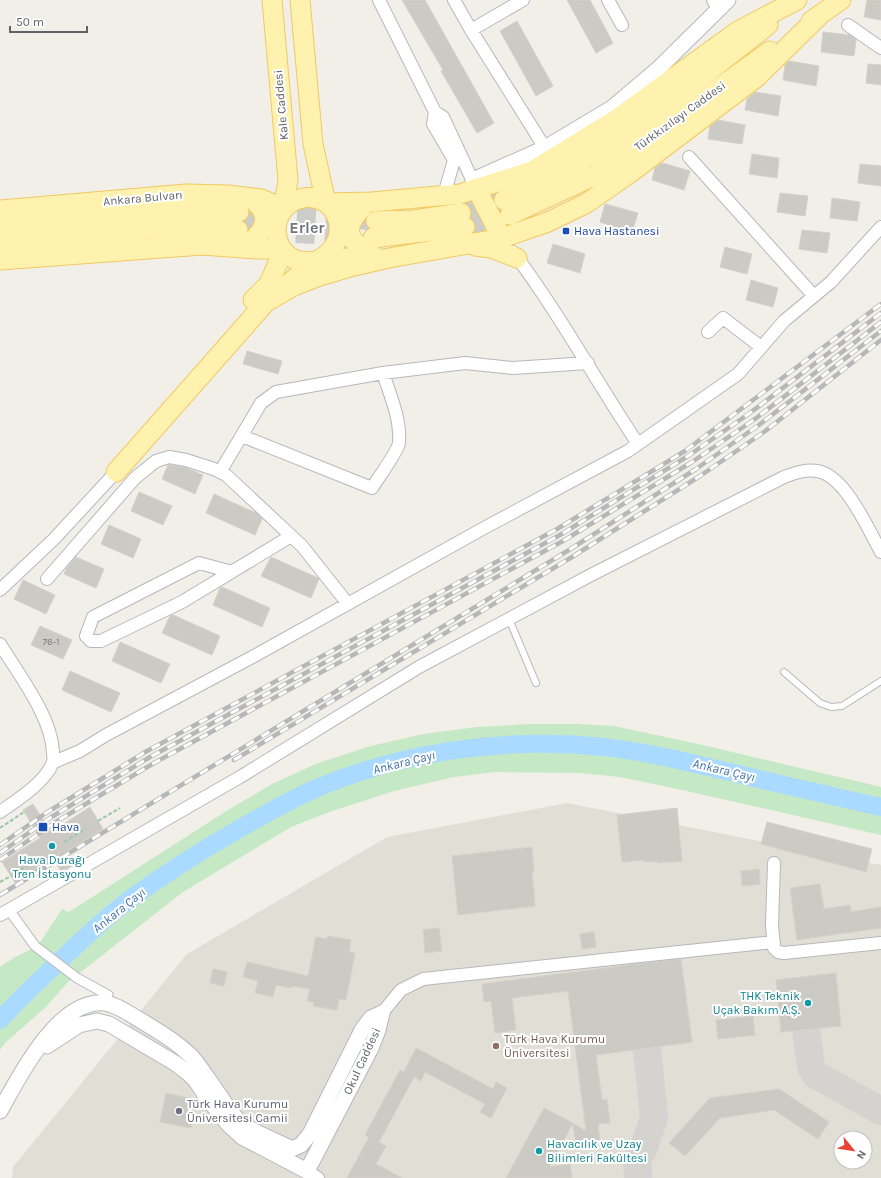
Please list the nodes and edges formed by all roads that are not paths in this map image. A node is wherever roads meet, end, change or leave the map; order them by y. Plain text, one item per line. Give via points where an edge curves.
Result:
1 (272, 0) edge
2 (300, 0) edge
3 (379, 0) edge
4 (454, 0) edge
5 (523, 0) edge
6 (608, 0) edge
7 (797, 0) edge
8 (801, 0) edge
9 (841, 0) edge
10 (720, 3) edge
11 (820, 15) junction
12 (622, 25) dead end
13 (848, 25) dead end
14 (471, 30) junction
15 (881, 48) edge
16 (435, 112) junction
17 (545, 148) junction
18 (689, 158) dead end
19 (474, 184) junction
20 (444, 196) junction
21 (368, 202) junction
22 (326, 203) junction
23 (284, 209) junction
24 (0, 210) edge
25 (243, 213) junction
26 (0, 224) edge
27 (881, 228) edge
28 (464, 229) junction
29 (502, 238) junction
30 (0, 242) edge
31 (378, 243) junction
32 (250, 248) junction
33 (283, 250) junction
34 (517, 258) junction
35 (0, 260) edge
36 (316, 261) junction
37 (814, 296) junction
38 (266, 302) junction
39 (708, 332) dead end
40 (761, 347) junction
41 (588, 363) junction
42 (383, 373) junction
43 (242, 436) junction
44 (638, 444) junction
45 (116, 472) junction
46 (220, 472) junction
47 (291, 536) junction
48 (881, 552) edge
49 (232, 572) junction
50 (47, 579) dead end
51 (0, 590) edge
52 (348, 604) junction
53 (509, 619) junction
54 (0, 644) edge
55 (784, 672) dead end
56 (881, 681) edge
57 (536, 683) dead end
58 (54, 762) junction
59 (0, 812) edge
60 (774, 863) dead end
61 (4, 913) edge
62 (774, 942) junction
63 (881, 943) edge
64 (105, 1003) junction
65 (382, 1013) junction
66 (146, 1023) junction
67 (128, 1034) junction
68 (166, 1037) junction
69 (155, 1051) junction
70 (26, 1065) junction
71 (0, 1111) edge
72 (312, 1174) edge

1 - 23 main road, Kale Caddesi via 288,180
2 - 22 main road via 312,144
3 - 16 street
4 - 14 street
5 - 14 street
6 - 12 street
7 - 19 main road via 738,31 618,118 532,171
8 - 11 main road, Türkkızılayı Caddesi via 677,96 604,148 507,207 596,175
9 - 11 main road, Türkkızılayı Caddesi
10 - 17 street via 658,70 612,108
11 - 29 main road via 758,77 630,173 587,203 548,222
13 - 15 street
14 - 17 street
16 - 19 street via 443,117
16 - 20 street via 433,124 454,160
17 - 19 street
18 - 37 street
19 - 20 main road via 460,194
19 - 29 main road
20 - 21 main road
21 - 22 main road
21 - 31 main road via 357,213 350,225 349,233 353,241 362,248
22 - 23 main road via 307,198 294,201
22 - 36 main road via 338,220 340,230 333,249
23 - 25 main road, Ankara Bulvarı via 262,199
23 - 33 main road via 276,224 278,241
24 - 25 main road, Ankara Bulvarı via 186,194 228,195
25 - 26 main road, Ankara Bulvarı via 159,211
25 - 30 main road, Ankara Bulvarı via 158,229
25 - 32 main road via 256,202 264,216 264,224
27 - 37 street via 831,282
28 - 29 main road
28 - 31 main road
28 - 31 main road via 414,220
28 - 34 main road via 491,248
29 - 34 street
31 - 36 main road
31 - 38 main road via 354,266 294,286
32 - 33 main road
32 - 35 main road via 202,245
33 - 36 main road via 296,260
33 - 45 main road via 269,284 246,308
34 - 41 street
36 - 38 main road
37 - 40 street via 784,321
38 - 45 main road
39 - 40 street via 723,318
40 - 44 street via 738,374
41 - 42 street via 513,368 465,363
41 - 44 street
42 - 43 street via 276,392 261,403
42 - 43 street via 397,415 399,444 372,488
43 - 46 street
44 - 52 street
45 - 51 street via 54,539
46 - 47 street
46 - 50 street via 169,457 156,461 134,478
47 - 49 street
47 - 52 street via 302,546
48 - 53 street via 847,492 833,478 818,471 802,471 784,477
49 - 49 street via 182,602 101,641 91,641 86,636 93,617 199,563
52 - 58 street via 80,751
53 - 57 lane
53 - 61 street via 420,667 240,777
54 - 58 street via 40,709 53,746
55 - 56 lane via 820,703 831,707 842,706
58 - 59 street via 45,776
60 - 62 street
61 - 64 street via 35,946 77,978 108,995
62 - 63 street via 774,948 784,953
62 - 65 street via 423,979 401,990
64 - 66 street, Okul Caddesi via 118,1007
64 - 70 street, Okul Caddesi via 77,1009 38,1047
65 - 68 street, Okul Caddesi via 370,1018 362,1030 310,1134 301,1145 292,1149 235,1118 204,1072
65 - 72 street, Okul Caddesi via 378,1030
66 - 67 street, Okul Caddesi via 150,1032 145,1038 140,1039
66 - 68 street, Okul Caddesi
67 - 69 street, Okul Caddesi
67 - 70 street, Okul Caddesi via 97,1021 78,1025 40,1051
68 - 69 street via 158,1034 152,1037 150,1042
69 - 72 street, Okul Caddesi via 175,1062 196,1081 228,1124 242,1137
70 - 71 street, Okul Caddesi

